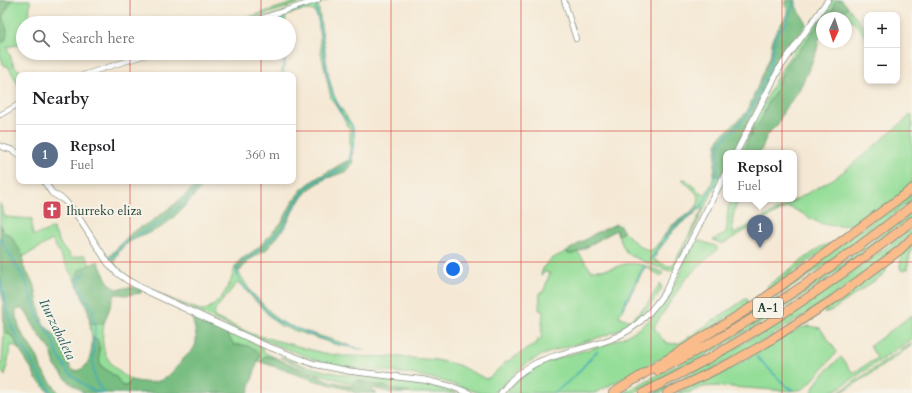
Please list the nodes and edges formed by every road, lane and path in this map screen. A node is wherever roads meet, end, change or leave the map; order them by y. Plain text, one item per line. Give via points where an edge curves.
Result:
1 (318, 0) edge
2 (564, 0) edge
3 (828, 0) edge
4 (268, 16) edge
5 (576, 39) dead end
6 (130, 60) edge
7 (92, 72) edge
8 (16, 106) edge
9 (0, 115) edge
10 (0, 146) edge
11 (738, 150) edge
12 (16, 152) edge
13 (723, 178) edge
14 (46, 184) edge
15 (912, 189) edge
16 (912, 206) edge
17 (912, 221) edge
18 (912, 238) edge
19 (468, 393) edge
20 (500, 393) edge
21 (613, 393) edge
22 (643, 393) edge
23 (667, 393) edge

1 - 4 street
2 - 5 street
3 - 11 street via 779,69
6 - 7 street
8 - 9 street
10 - 12 street
13 - 20 street via 665,292 643,319 615,337 539,361 513,379
14 - 19 street via 52,193 64,200 75,212 108,264 127,280 149,292 264,345 314,364 424,380
15 - 21 highway via 755,305
16 - 21 highway, A-1 via 838,262 744,324
17 - 22 highway, A-1 via 806,299 702,362
18 - 23 highway via 834,299 766,343

